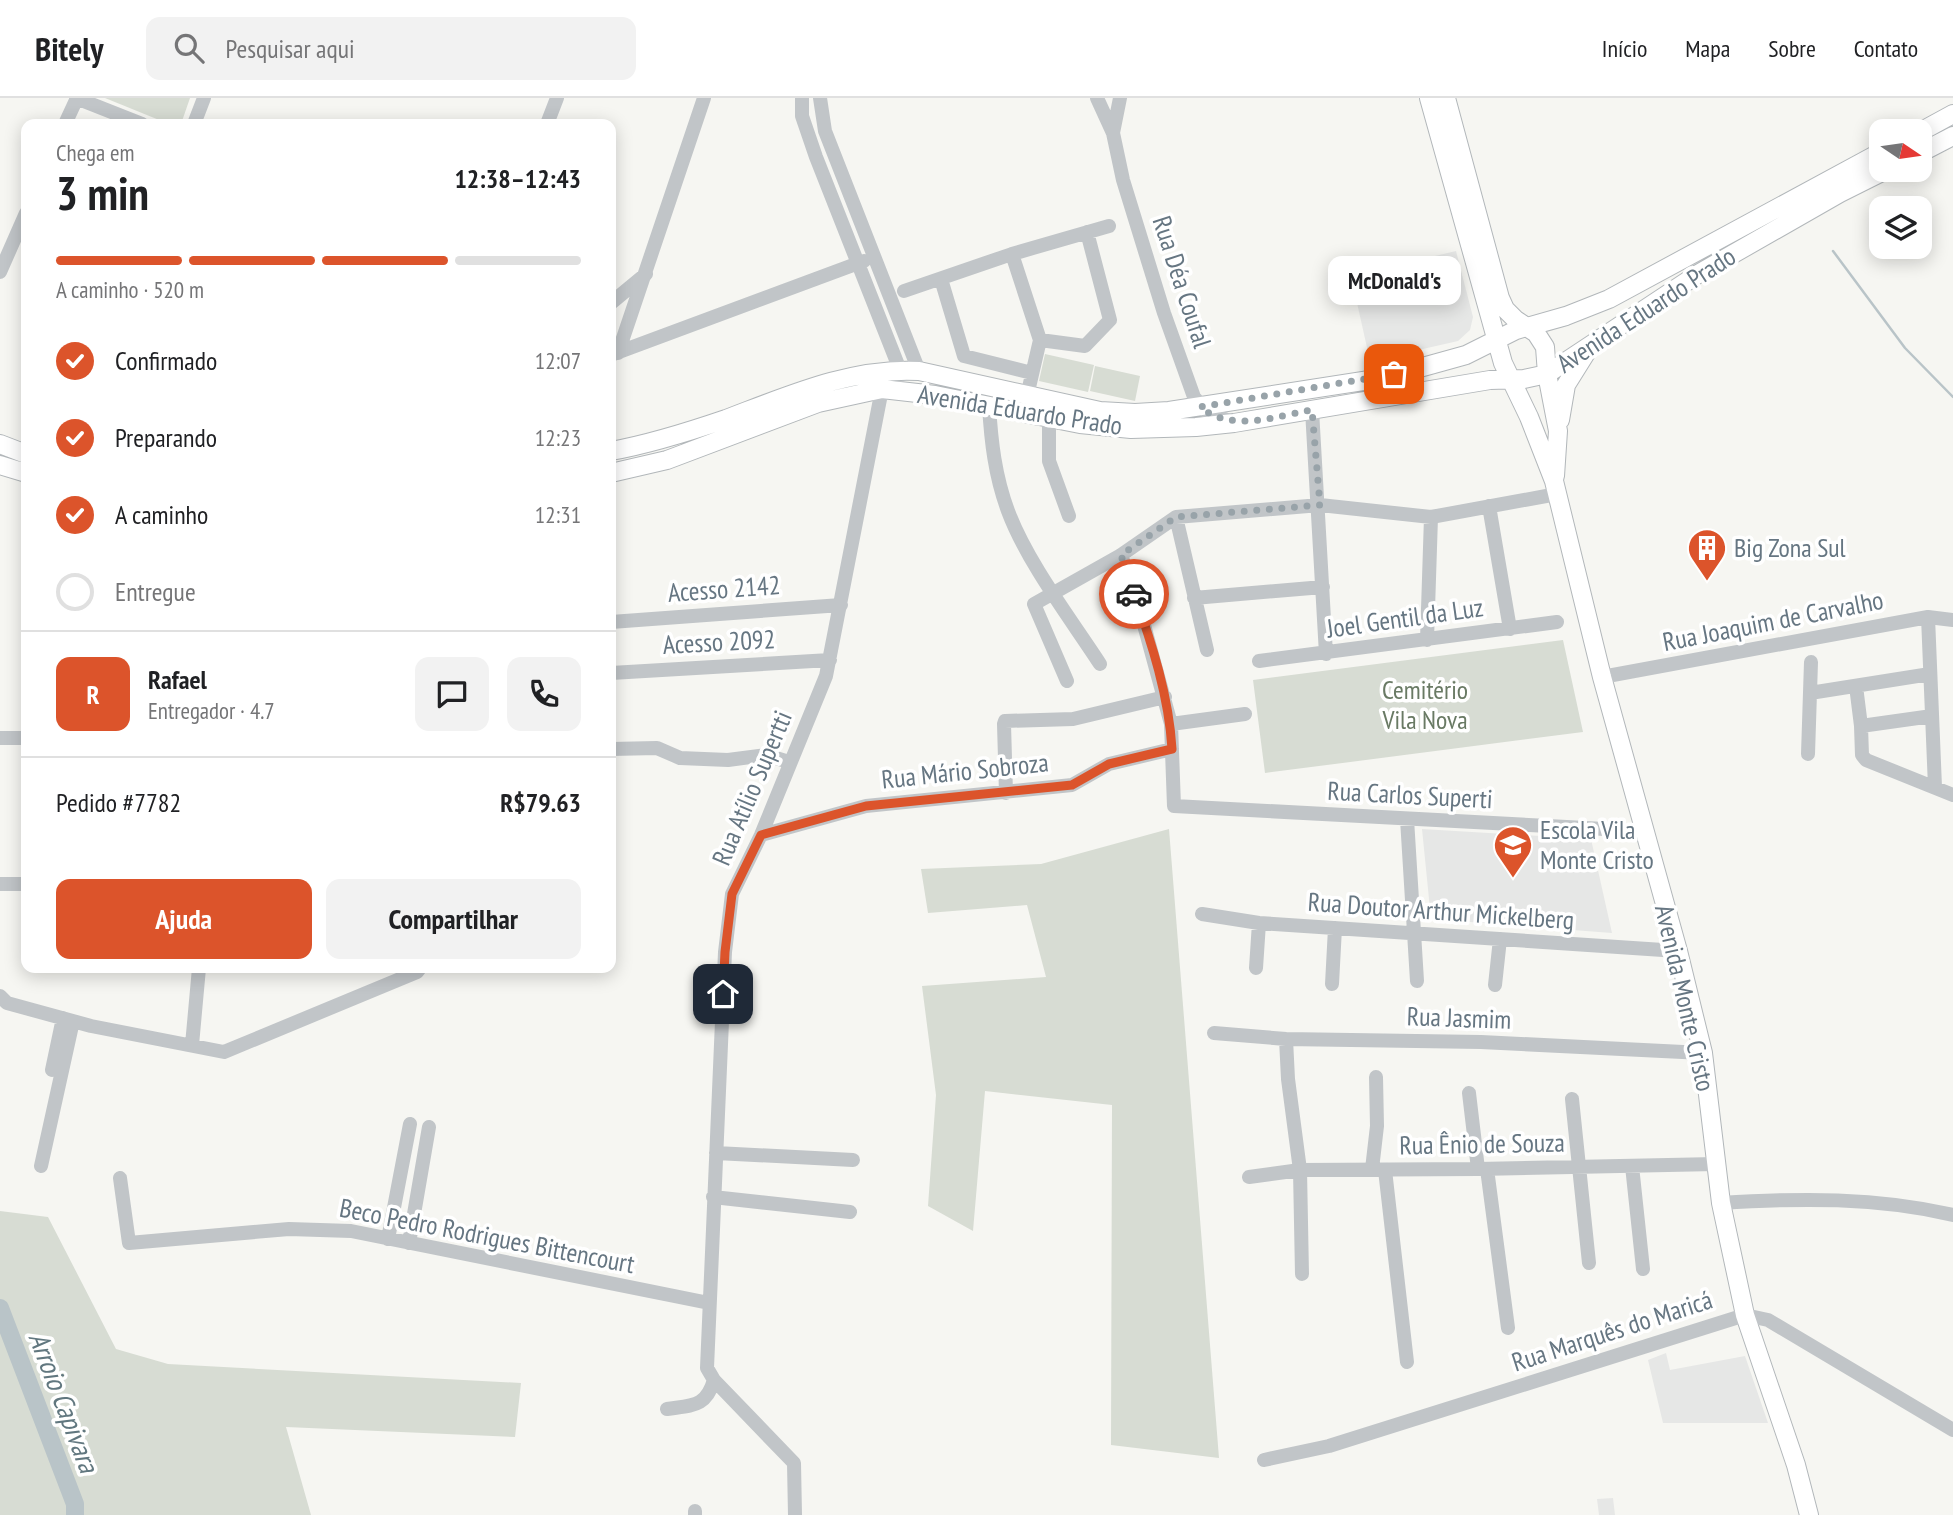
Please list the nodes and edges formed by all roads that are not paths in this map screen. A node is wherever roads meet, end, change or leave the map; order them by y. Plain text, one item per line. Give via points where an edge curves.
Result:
1 (76, 98) edge
2 (204, 98) edge
3 (557, 98) edge
4 (704, 98) edge
5 (802, 98) edge
6 (820, 98) edge
7 (1097, 98) edge
8 (1120, 98) edge
9 (1429, 98) edge
10 (1446, 98) edge
11 (1953, 114) edge
12 (67, 119) edge
13 (129, 119) edge
14 (196, 119) edge
15 (549, 119) edge
16 (1932, 125) edge
17 (1113, 133) junction
18 (1953, 136) edge
19 (1932, 147) edge
20 (1869, 158) edge
21 (1869, 178) edge
22 (21, 224) edge
23 (1109, 226) dead end
24 (1087, 232) junction
25 (1012, 254) junction
26 (875, 256) junction
27 (857, 264) junction
28 (0, 272) edge
29 (647, 273) junction
30 (941, 279) junction
31 (904, 291) dead end
32 (616, 299) edge
33 (1529, 326) junction
34 (1040, 340) junction
35 (1498, 340) junction
36 (1589, 348) junction
37 (616, 351) edge
38 (616, 354) edge
39 (900, 370) junction
40 (919, 371) junction
41 (1547, 374) junction
42 (1512, 379) junction
43 (1030, 383) junction
44 (882, 389) junction
45 (989, 405) junction
46 (1200, 407) junction
47 (1312, 410) junction
48 (1049, 418) junction
49 (1234, 423) junction
50 (1558, 431) junction
51 (0, 444) edge
52 (645, 444) junction
53 (616, 450) edge
54 (21, 452) edge
55 (649, 464) junction
56 (0, 465) edge
57 (21, 471) edge
58 (616, 472) edge
59 (1556, 488) junction
60 (1320, 505) junction
61 (1489, 506) junction
62 (1069, 516) dead end
63 (1176, 517) junction
64 (1431, 517) junction
65 (1121, 555) junction
66 (1323, 587) junction
67 (1054, 592) junction
68 (1195, 598) junction
69 (841, 605) junction
70 (1928, 617) junction
71 (1953, 620) edge
72 (616, 622) edge
73 (1557, 622) dead end
74 (1510, 629) junction
75 (1427, 640) junction
76 (1207, 650) dead end
77 (1326, 654) junction
78 (830, 660) junction
79 (1259, 661) dead end
80 (1811, 663) dead end
81 (1100, 664) dead end
82 (616, 673) edge
83 (1930, 674) junction
84 (1602, 677) junction
85 (1067, 681) dead end
86 (1856, 686) junction
87 (1810, 693) junction
88 (1165, 697) junction
89 (1245, 715) dead end
90 (1932, 716) junction
91 (1171, 723) junction
92 (1861, 726) junction
93 (0, 738) edge
94 (21, 738) edge
95 (616, 749) edge
96 (1172, 749) junction
97 (1808, 754) dead end
98 (789, 762) junction
99 (1935, 787) junction
100 (1006, 793) junction
101 (1953, 795) edge
102 (1407, 819) junction
103 (1643, 831) junction
104 (761, 835) junction
105 (0, 884) edge
106 (21, 884) edge
107 (1202, 914) dead end
108 (1259, 923) junction
109 (1335, 929) junction
110 (1413, 933) junction
111 (1500, 939) junction
112 (1678, 951) junction
113 (1256, 968) dead end
114 (199, 973) edge
115 (411, 973) edge
116 (1417, 981) dead end
117 (1332, 984) dead end
118 (1495, 985) dead end
119 (0, 996) edge
120 (68, 1020) junction
121 (1214, 1033) dead end
122 (1286, 1039) junction
123 (192, 1045) junction
124 (1703, 1053) junction
125 (52, 1070) dead end
126 (1376, 1077) dead end
127 (1469, 1093) dead end
128 (1572, 1099) dead end
129 (410, 1124) dead end
130 (429, 1127) dead end
131 (716, 1153) junction
132 (853, 1160) dead end
133 (1716, 1164) junction
134 (41, 1166) dead end
135 (1632, 1166) junction
136 (1579, 1167) junction
137 (1483, 1169) junction
138 (1300, 1170) junction
139 (1379, 1170) junction
140 (1249, 1177) dead end
141 (121, 1178) dead end
142 (713, 1197) junction
143 (1721, 1203) junction
144 (850, 1212) dead end
145 (1953, 1215) edge
146 (388, 1239) junction
147 (409, 1243) junction
148 (1588, 1263) dead end
149 (1643, 1269) dead end
150 (1302, 1274) dead end
151 (709, 1303) junction
152 (1745, 1315) junction
153 (1508, 1328) dead end
154 (1407, 1362) dead end
155 (714, 1380) junction
156 (667, 1409) dead end
157 (1953, 1430) edge
158 (1264, 1460) dead end
159 (795, 1515) edge
160 (1808, 1515) edge

1 - 12 street
1 - 13 street
2 - 14 street
3 - 15 street
4 - 29 street
5 - 27 street via 802,116 812,147
6 - 26 street via 825,131
7 - 17 street, Rua Déa Coufal
8 - 17 street, Rua Déa Coufal
9 - 35 main road, Avenida Monte Cristo
10 - 33 main road, Avenida Monte Cristo via 1500,298 1516,320
11 - 16 main road
17 - 46 street, Rua Déa Coufal via 1164,313
18 - 19 main road
20 - 33 main road, Avenida Eduardo Prado via 1609,299
21 - 36 main road, Avenida Eduardo Prado via 1698,274
22 - 28 street
23 - 24 street
24 - 25 street
24 - 34 street via 1111,320 1086,346
25 - 30 street
25 - 34 street
26 - 27 street
26 - 40 street
27 - 38 street
27 - 39 street
29 - 32 street
29 - 37 street
30 - 31 street
30 - 43 street via 964,356
33 - 35 main road, Avenida Eduardo Prado
33 - 41 main road, Avenida Monte Cristo via 1545,347
34 - 43 street
35 - 42 main road, Avenida Monte Cristo
35 - 46 main road, Avenida Eduardo Prado via 1466,355 1376,378
36 - 41 main road, Avenida Eduardo Prado
36 - 50 main road via 1566,386
39 - 40 main road, Avenida Eduardo Prado
39 - 52 main road, Avenida Eduardo Prado via 809,388
40 - 43 main road, Avenida Eduardo Prado
41 - 42 main road, Avenida Eduardo Prado
41 - 50 main road, Avenida Monte Cristo
42 - 47 main road, Avenida Eduardo Prado
42 - 59 main road, Avenida Monte Cristo
43 - 46 main road, Avenida Eduardo Prado via 1100,411 1135,414
44 - 45 main road, Avenida Eduardo Prado
44 - 55 main road, Avenida Eduardo Prado via 818,403
44 - 69 street, Rua Atílio Supertti
45 - 48 main road, Avenida Eduardo Prado
45 - 67 street via 991,450 1008,512
46 - 49 street
47 - 49 main road, Avenida Eduardo Prado
47 - 60 street
48 - 49 main road, Avenida Eduardo Prado via 1131,429
48 - 62 street via 1049,461
50 - 59 main road, Avenida Monte Cristo
51 - 54 main road
52 - 53 main road, Avenida Eduardo Prado
52 - 55 main road
55 - 58 main road, Avenida Eduardo Prado
56 - 57 main road
59 - 61 street
59 - 84 main road, Avenida Monte Cristo
60 - 63 street
60 - 64 street
60 - 66 street
61 - 64 street
61 - 74 street
63 - 65 street
63 - 68 street
64 - 75 street
65 - 67 street
65 - 88 street
66 - 68 street
66 - 77 street
67 - 81 street
67 - 85 street via 1034,604
68 - 76 street
69 - 72 street, Acesso 2142
69 - 78 street, Rua Atílio Supertti
70 - 71 street, Rua Joaquim de Carvalho
70 - 83 street
70 - 84 street, Rua Joaquim de Carvalho
73 - 74 street, Joel Gentil da Luz
74 - 75 street, Joel Gentil da Luz
75 - 77 street, Joel Gentil da Luz
77 - 79 street, Joel Gentil da Luz
78 - 82 street, Acesso 2092
78 - 98 street, Rua Atílio Supertti
80 - 87 street
83 - 86 street
83 - 90 street
84 - 103 main road, Avenida Monte Cristo
86 - 87 street
86 - 92 street
87 - 97 street
88 - 91 street
88 - 100 street via 1073,719 1004,722
89 - 91 street
90 - 92 street
90 - 99 street
91 - 96 street
92 - 99 street via 1866,760
93 - 94 street
95 - 98 street via 657,748 680,758 728,760 765,755
96 - 100 street, Rua Mário Sobroza via 1109,764 1072,785
96 - 102 street, Rua Carlos Superti via 1174,806
98 - 104 street, Rua Atílio Supertti
99 - 101 street
100 - 104 street, Rua Mário Sobroza via 866,806
102 - 103 street, Rua Carlos Superti
102 - 110 street
103 - 112 main road, Avenida Monte Cristo
104 - 131 street, Rua Atílio Supertti via 732,894
105 - 106 street
107 - 108 street, Rua Doutor Arthur Mickelberg
108 - 109 street, Rua Doutor Arthur Mickelberg
108 - 113 street
109 - 110 street, Rua Doutor Arthur Mickelberg
109 - 117 street
110 - 111 street, Rua Doutor Arthur Mickelberg
110 - 116 street
111 - 112 street, Rua Doutor Arthur Mickelberg
111 - 118 street
112 - 124 main road, Avenida Monte Cristo
114 - 123 street
115 - 123 street via 224,1052
119 - 120 street via 7,1003
120 - 123 street
120 - 125 street
120 - 134 street
121 - 122 street, Rua Jasmim
122 - 124 street, Rua Jasmim via 1481,1042
122 - 138 street
124 - 133 main road, Avenida Monte Cristo
126 - 139 street
127 - 137 street
128 - 136 street
129 - 146 street
130 - 147 street
131 - 132 street
131 - 142 street, Rua Atílio Supertti
133 - 135 street, Rua Ênio de Souza
133 - 143 main road, Avenida Monte Cristo
135 - 136 street, Rua Ênio de Souza
135 - 149 street
136 - 137 street, Rua Ênio de Souza
136 - 148 street
137 - 139 street, Rua Ênio de Souza
137 - 153 street
138 - 139 street, Rua Ênio de Souza
138 - 140 street, Rua Ênio de Souza
138 - 150 street
139 - 154 street
141 - 146 street, Beco Pedro Rodrigues Bittencourt via 129,1242 289,1229 351,1231
142 - 144 street
142 - 151 street, Rua Atílio Supertti
143 - 145 street via 1860,1200
143 - 152 main road, Avenida Monte Cristo
146 - 147 street, Beco Pedro Rodrigues Bittencourt
147 - 151 street, Beco Pedro Rodrigues Bittencourt
151 - 155 street, Rua Atílio Supertti via 708,1368
152 - 157 street, Rua Marquês do Maricá via 1768,1320
152 - 158 street, Rua Marquês do Maricá via 1329,1446
152 - 160 main road, Avenida Monte Cristo via 1796,1465
155 - 156 street via 703,1402
155 - 159 street via 794,1464

